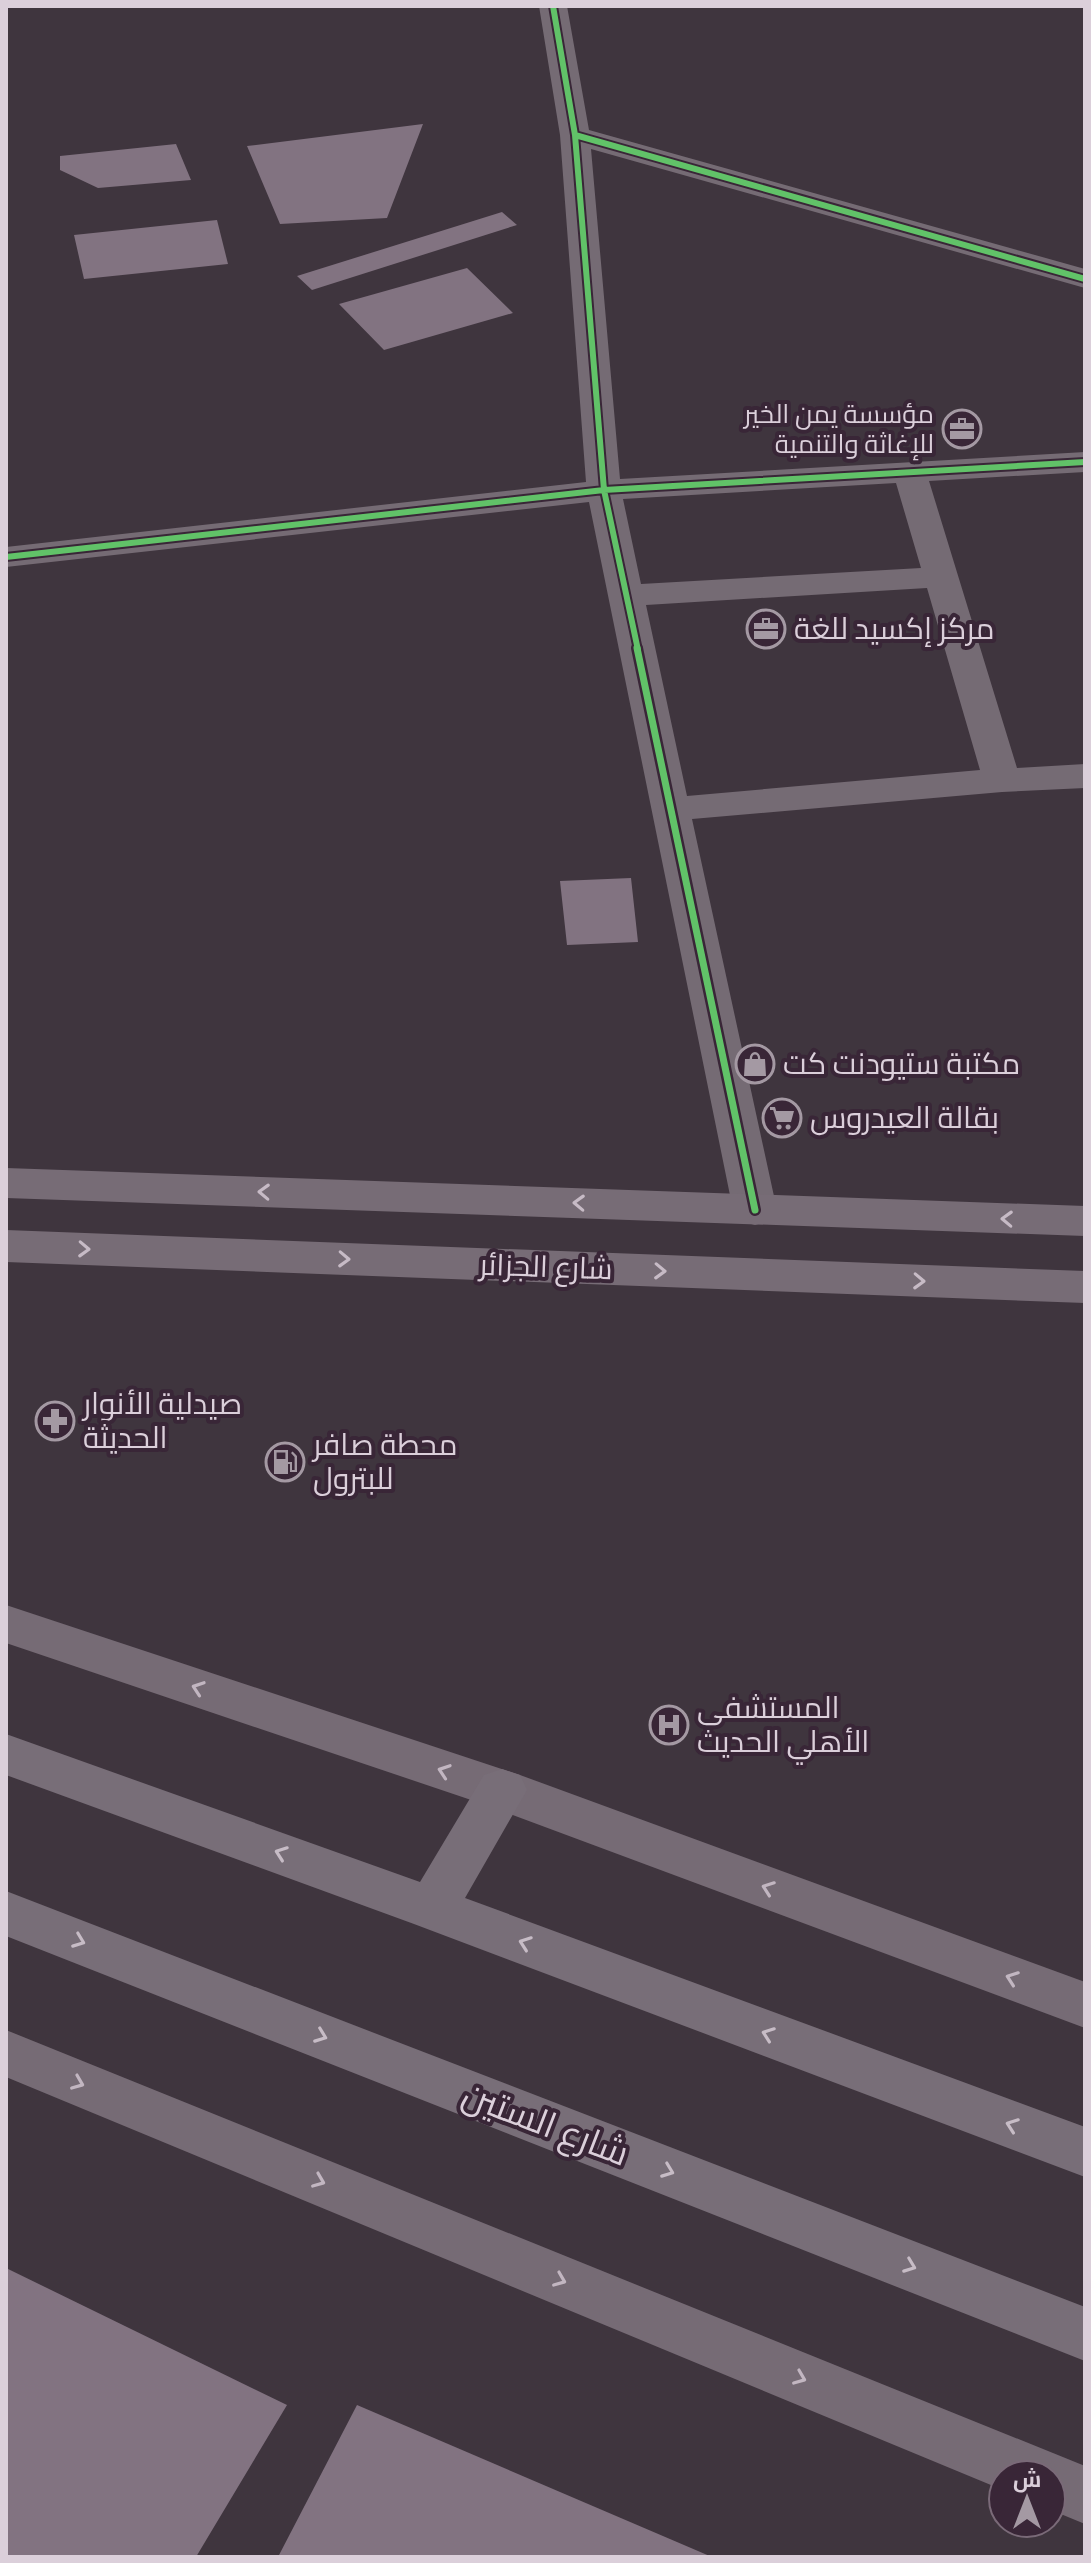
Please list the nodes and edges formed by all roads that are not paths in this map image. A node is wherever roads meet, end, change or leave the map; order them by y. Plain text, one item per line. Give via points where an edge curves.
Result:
1 (553, 6) edge
2 (575, 135) junction
3 (1085, 279) edge
4 (1085, 462) edge
5 (910, 473) junction
6 (604, 490) junction
7 (6, 557) edge
8 (942, 577) junction
9 (627, 596) junction
10 (1085, 776) edge
11 (1002, 780) junction
12 (671, 809) junction
13 (6, 1183) edge
14 (755, 1210) junction
15 (1085, 1221) edge
16 (6, 1246) edge
17 (1085, 1287) edge
18 (6, 1624) edge
19 (6, 1754) edge
20 (502, 1790) junction
21 (432, 1908) junction
22 (6, 1913) edge
23 (1085, 2005) edge
24 (6, 2053) edge
25 (1085, 2152) edge
26 (1085, 2334) edge
27 (997, 2459) edge

1 - 2 street
2 - 3 street
2 - 6 street
4 - 5 street
5 - 6 street
5 - 8 street
6 - 7 street
6 - 9 street
8 - 9 street
8 - 11 street
9 - 12 street
10 - 11 street
11 - 12 street
12 - 14 street
14 -> 13 main road
15 -> 14 main road
16 -> 17 main road, شارع الجزائر
20 -> 18 main road
21 -> 19 highway
20 - 21 highway
23 -> 20 main road
25 -> 21 highway
22 -> 26 highway, شارع الستين
24 -> 27 main road

